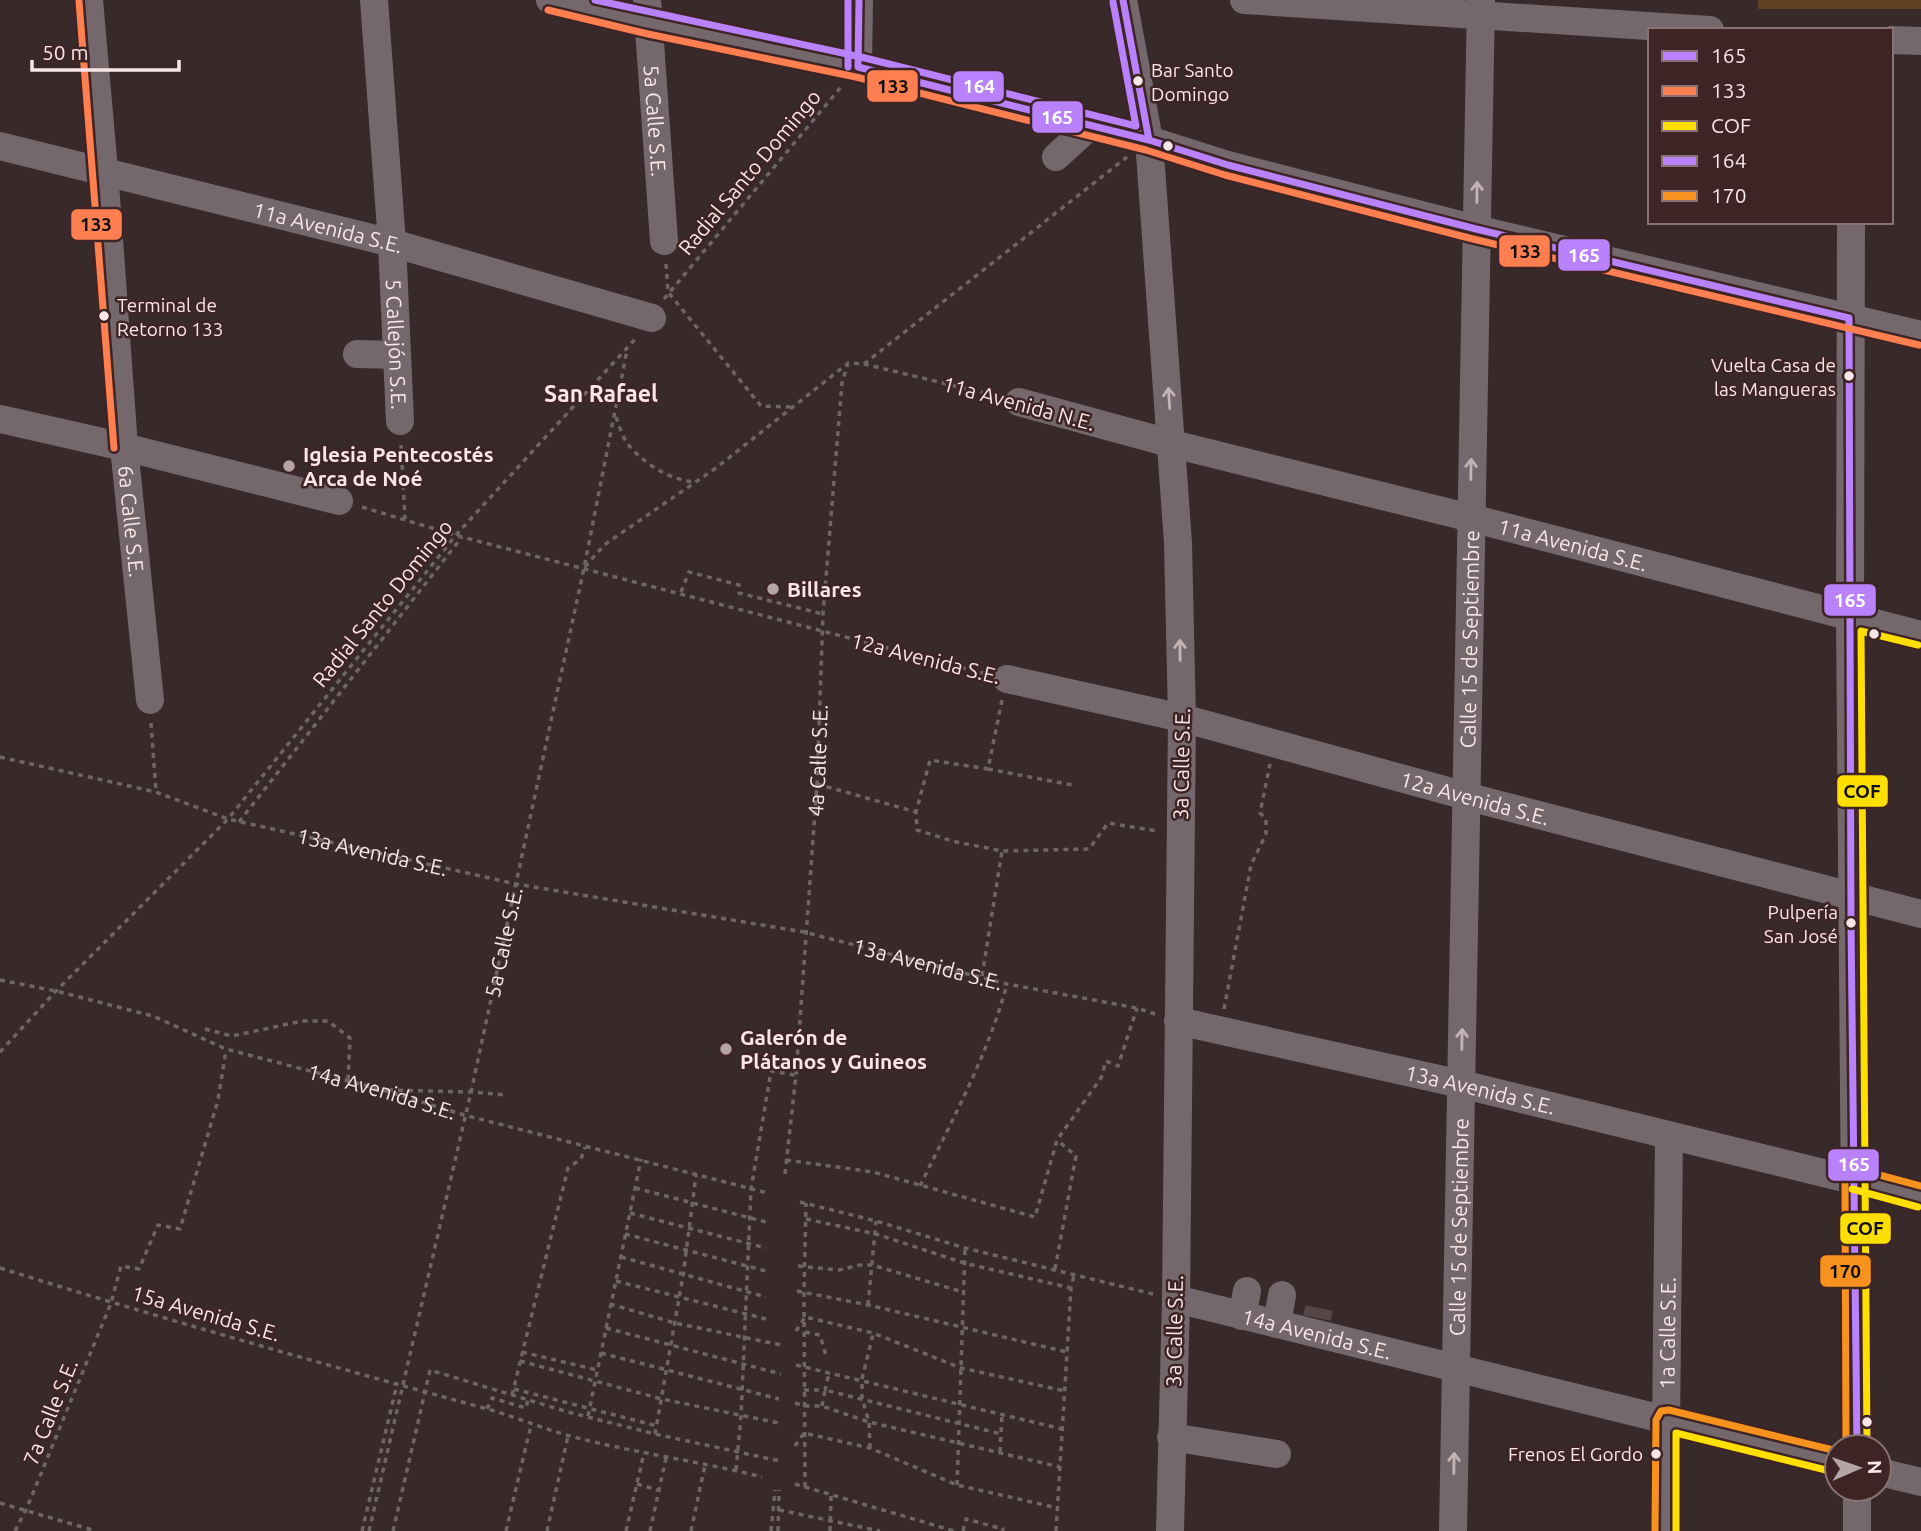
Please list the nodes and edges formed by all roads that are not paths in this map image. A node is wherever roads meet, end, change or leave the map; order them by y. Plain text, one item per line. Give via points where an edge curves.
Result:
1 (89, 0) edge
2 (374, 0) edge
3 (550, 0) edge
4 (859, 0) edge
5 (1123, 0) edge
6 (1244, 0) edge
7 (1280, 1) edge
8 (1481, 8) edge
9 (648, 12) edge
10 (1689, 28) edge
11 (1893, 40) edge
12 (1921, 41) edge
13 (858, 67) junction
14 (1091, 125) junction
15 (1149, 140) junction
16 (0, 145) edge
17 (1056, 157) dead end
18 (104, 170) junction
19 (1851, 224) edge
20 (1476, 229) junction
21 (664, 241) road end
22 (392, 243) junction
23 (652, 318) road end
24 (1849, 318) junction
25 (1921, 335) edge
26 (357, 354) dead end
27 (397, 355) junction
28 (1019, 402) road end
29 (0, 419) edge
30 (400, 421) road end
31 (1173, 444) junction
32 (124, 447) junction
33 (339, 501) road end
34 (1471, 518) junction
35 (1850, 617) junction
36 (1921, 635) edge
37 (1007, 679) road end
38 (150, 700) road end
39 (1182, 718) junction
40 (1466, 796) junction
41 (1852, 896) junction
42 (1921, 914) edge
43 (1178, 1021) junction
44 (1461, 1084) junction
45 (1669, 1136) junction
46 (1855, 1179) junction
47 (1921, 1197) edge
48 (1282, 1295) dead end
49 (1176, 1299) junction
50 (1277, 1324) junction
51 (1455, 1367) junction
52 (1666, 1420) junction
53 (1856, 1433) edge
54 (1171, 1437) junction
55 (1277, 1454) dead end
56 (1823, 1459) edge
57 (1893, 1475) edge
58 (1921, 1482) edge
59 (1857, 1503) edge
60 (1170, 1531) edge
61 (1453, 1531) edge
62 (1665, 1531) edge
63 (1857, 1531) edge

1 - 18 street, 6a Calle S.E.
2 - 22 street, 5 Callejón S.E.
3 - 9 street
4 - 13 street
5 - 15 street, 3a Calle S.E.
6 - 7 street
7 - 8 street
8 - 10 street
20 -> 8 street, Calle 15 de Septiembre
9 - 13 street
9 - 21 street, 5a Calle S.E.
11 - 12 street
13 - 14 street
14 - 15 street
14 - 17 street
15 - 20 street
31 -> 15 street, 3a Calle S.E.
16 - 18 street, 11a Avenida S.E.
18 - 22 street, 11a Avenida S.E.
18 - 32 street, 6a Calle S.E.
19 - 24 street
20 - 24 street
34 -> 20 street, Calle 15 de Septiembre
22 - 23 street, 11a Avenida S.E.
22 - 27 street, 5 Callejón S.E.
24 - 25 street
24 - 35 street
26 - 27 street
27 - 30 street, 5 Callejón S.E.
28 - 31 street, 11a Avenida N.E.
29 - 32 street
31 - 34 street, 11a Avenida S.E.
39 -> 31 street, 3a Calle S.E.
32 - 33 street
32 - 38 street, 6a Calle S.E.
34 - 35 street, 11a Avenida S.E.
34 - 40 street, Calle 15 de Septiembre
35 - 36 street
35 - 41 street
37 - 39 street, 12a Avenida S.E.
39 - 40 street, 12a Avenida S.E.
39 - 43 street, 3a Calle S.E.
40 - 41 street, 12a Avenida S.E.
44 -> 40 street, Calle 15 de Septiembre
41 - 42 street, 12a Avenida S.E.
41 - 46 street
43 - 44 street, 13a Avenida S.E.
43 - 49 street, 3a Calle S.E.
44 - 45 street, 13a Avenida S.E.
44 - 51 street, Calle 15 de Septiembre
45 - 46 street, 13a Avenida S.E.
45 - 52 street, 1a Calle S.E.
46 - 47 street, 13a Avenida S.E.
46 - 53 street via 1849,1264
48 - 50 street
49 - 50 street, 14a Avenida S.E.
49 - 54 street, 3a Calle S.E.
50 - 51 street, 14a Avenida S.E.
51 - 52 street, 14a Avenida S.E. via 1561,1399
61 -> 51 street, Calle 15 de Septiembre
52 - 56 street, 14a Avenida S.E.
52 - 62 street, 1a Calle S.E.
54 - 55 street
54 - 60 street, 3a Calle S.E.
57 - 58 street
59 - 63 street

